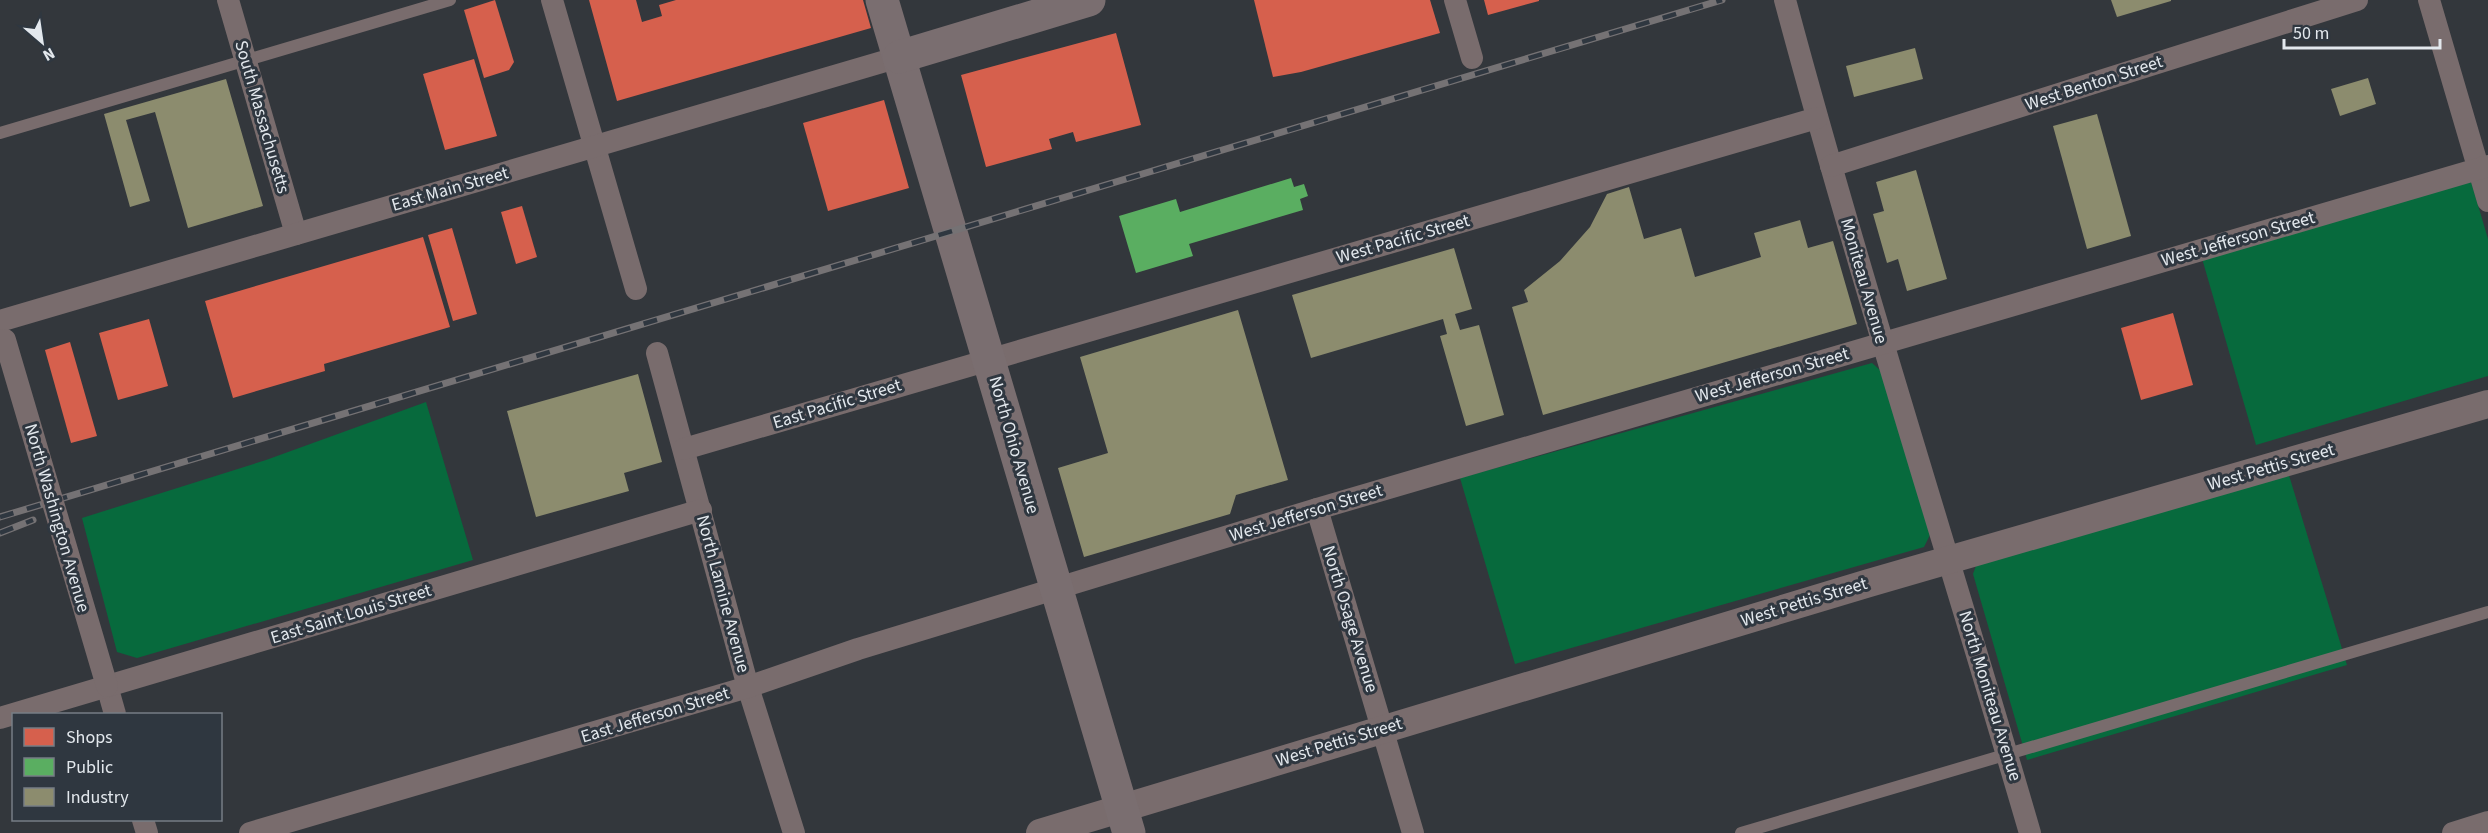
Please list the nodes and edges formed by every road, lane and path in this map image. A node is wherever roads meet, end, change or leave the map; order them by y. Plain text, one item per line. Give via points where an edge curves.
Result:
1 (228, 0) edge
2 (450, 0) edge
3 (552, 0) edge
4 (882, 0) edge
5 (1089, 0) edge
6 (1455, 0) edge
7 (1785, 0) edge
8 (2357, 0) edge
9 (2429, 0) edge
10 (899, 57) junction
11 (1472, 58) dead end
12 (245, 61) junction
13 (1817, 118) junction
14 (0, 132) edge
15 (594, 146) junction
16 (1831, 166) junction
17 (2483, 168) edge
18 (2488, 201) edge
19 (296, 234) junction
20 (636, 290) dead end
21 (2, 325) edge
22 (1882, 343) junction
23 (657, 353) dead end
24 (989, 359) junction
25 (2488, 404) edge
26 (684, 449) junction
27 (1317, 509) junction
28 (701, 510) junction
29 (1949, 560) junction
30 (1057, 589) junction
31 (2488, 612) edge
32 (107, 686) junction
33 (748, 687) junction
34 (17, 713) edge
35 (115, 713) edge
36 (1382, 729) junction
37 (2007, 754) junction
38 (1126, 820) edge
39 (2488, 822) edge
40 (250, 833) edge
41 (794, 833) edge
42 (1040, 833) edge
43 (1413, 833) edge
44 (1741, 833) edge
45 (2030, 833) edge
46 (2453, 833) edge

1 - 12 street, South Massachusetts
2 - 12 lane
3 - 15 street
4 - 10 main road, North Ohio Avenue
5 - 10 main road
6 - 11 street
7 - 13 street, Moniteau Avenue
8 - 16 street, West Benton Street
9 - 17 street
10 - 15 street, East Main Street
10 - 24 main road, North Ohio Avenue
12 - 14 lane
12 - 19 street, South Massachusetts
13 - 16 street, Moniteau Avenue
13 - 24 street, West Pacific Street
15 - 19 street, East Main Street
15 - 20 street
16 - 22 street, Moniteau Avenue
17 - 18 street
17 - 22 street, West Jefferson Street
19 - 21 street, East Main Street
21 - 32 street, North Washington Avenue, bridge
22 - 27 street, West Jefferson Street
22 - 29 street, Moniteau Avenue
23 - 26 street, North Lamine Avenue
24 - 26 street, East Pacific Street
24 - 30 main road, North Ohio Avenue
25 - 29 street, West Pettis Street
26 - 28 street, North Lamine Avenue
27 - 30 street, West Jefferson Street
27 - 36 street, North Osage Avenue
28 - 32 street, East Saint Louis Street
28 - 33 street, North Lamine Avenue
29 - 36 street, West Pettis Street
29 - 37 street, North Moniteau Avenue
30 - 33 street, East Jefferson Street
30 - 38 main road, North Ohio Avenue
31 - 37 lane
32 - 34 street, East Saint Louis Street
32 - 35 street, North Washington Avenue
33 - 40 street, East Jefferson Street
33 - 41 street, North Lamine Avenue
36 - 38 street, West Pettis Street
36 - 43 street, North Osage Avenue
37 - 44 lane
37 - 45 street, North Moniteau Avenue
38 - 42 street, West Pettis Street
39 - 46 street

